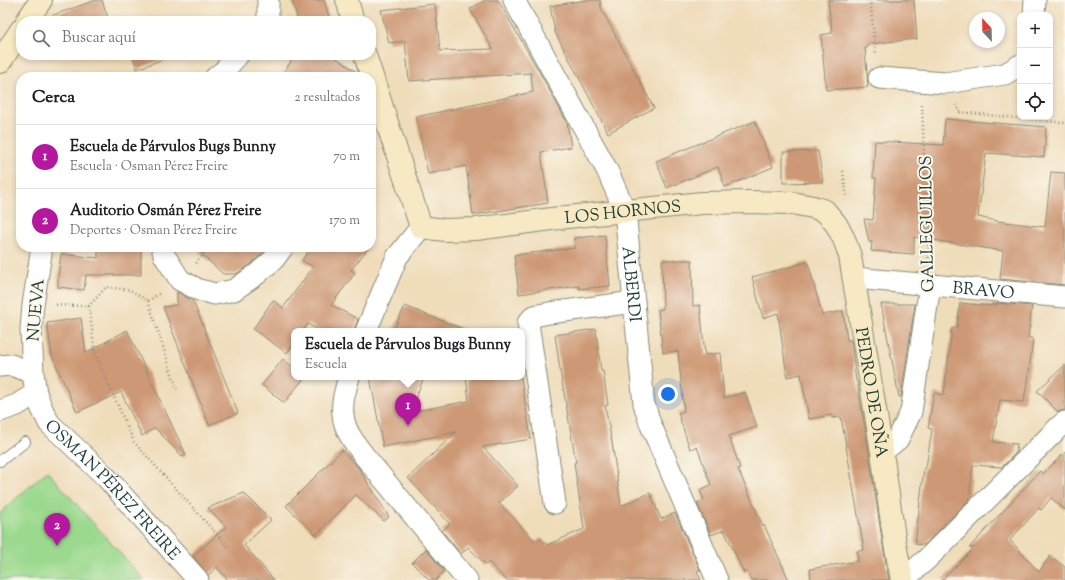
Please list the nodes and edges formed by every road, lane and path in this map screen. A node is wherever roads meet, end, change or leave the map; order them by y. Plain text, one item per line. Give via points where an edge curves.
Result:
1 (41, 0) edge
2 (268, 0) edge
3 (347, 0) edge
4 (514, 0) edge
5 (870, 0) edge
6 (1035, 0) edge
7 (1034, 12) edge
8 (30, 16) edge
9 (268, 16) edge
10 (352, 16) edge
11 (16, 38) edge
12 (234, 60) edge
13 (366, 60) edge
14 (0, 62) edge
15 (1017, 67) edge
16 (223, 72) edge
17 (370, 72) edge
18 (879, 78) joint
19 (939, 83) junction
20 (376, 91) edge
21 (1065, 123) edge
22 (625, 210) junction
23 (825, 211) joint
24 (421, 228) junction
25 (41, 252) edge
26 (163, 252) edge
27 (205, 252) edge
28 (279, 252) edge
29 (854, 278) junction
30 (180, 280) junction
31 (930, 285) junction
32 (1065, 297) edge
33 (148, 301) junction
34 (634, 302) junction
35 (33, 305) junction
36 (89, 306) junction
37 (367, 328) edge
38 (0, 366) edge
39 (33, 373) junction
40 (348, 380) edge
41 (177, 389) dead end
42 (36, 393) junction
43 (0, 411) edge
44 (1065, 422) edge
45 (25, 442) dead end
46 (882, 452) junction
47 (0, 461) edge
48 (555, 503) dead end
49 (229, 548) dead end
50 (198, 580) edge
51 (467, 580) edge
52 (717, 580) edge
53 (903, 580) edge

1 - 8 street
2 - 9 street
3 - 10 street
4 - 22 street, ALBERDI via 607,170
5 - 18 path
6 - 7 street
11 - 14 street
12 - 16 street
13 - 17 street
15 - 19 street via 1005,74
18 - 19 street
19 - 21 path via 960,112
19 - 31 path, GALLEGUILLOS via 922,104
20 - 24 street
22 - 23 street, LOS HORNOS via 750,202 792,203
22 - 24 street, LOS HORNOS via 476,229
22 - 34 street, ALBERDI
23 - 29 street, PEDRO DE OÑA via 844,239
24 - 37 street via 397,257
25 - 35 street, NUEVA
26 - 30 street
27 - 30 path
28 - 30 street via 257,274 234,290 215,294 199,290
29 - 31 street, BRAVO
29 - 46 street, PEDRO DE OÑA
30 - 33 path
31 - 32 street, BRAVO
31 - 46 street, GALLEGUILLOS via 911,412 898,438
33 - 36 path via 130,290 106,287
33 - 41 path
34 - 48 street via 549,313 534,316 528,323
34 - 52 street, ALBERDI via 644,404 650,424
35 - 36 path
35 - 39 street, NUEVA
36 - 49 path via 95,354 134,442
38 - 39 street via 11,365
39 - 42 street, OSMAN PÉREZ FREIRE
40 - 51 street via 343,415 353,441
42 - 43 street via 17,405
42 - 50 street, OSMAN PÉREZ FREIRE via 49,423 105,476
44 - 53 street via 928,560
45 - 47 lane
46 - 53 street, PEDRO DE OÑA via 895,544

